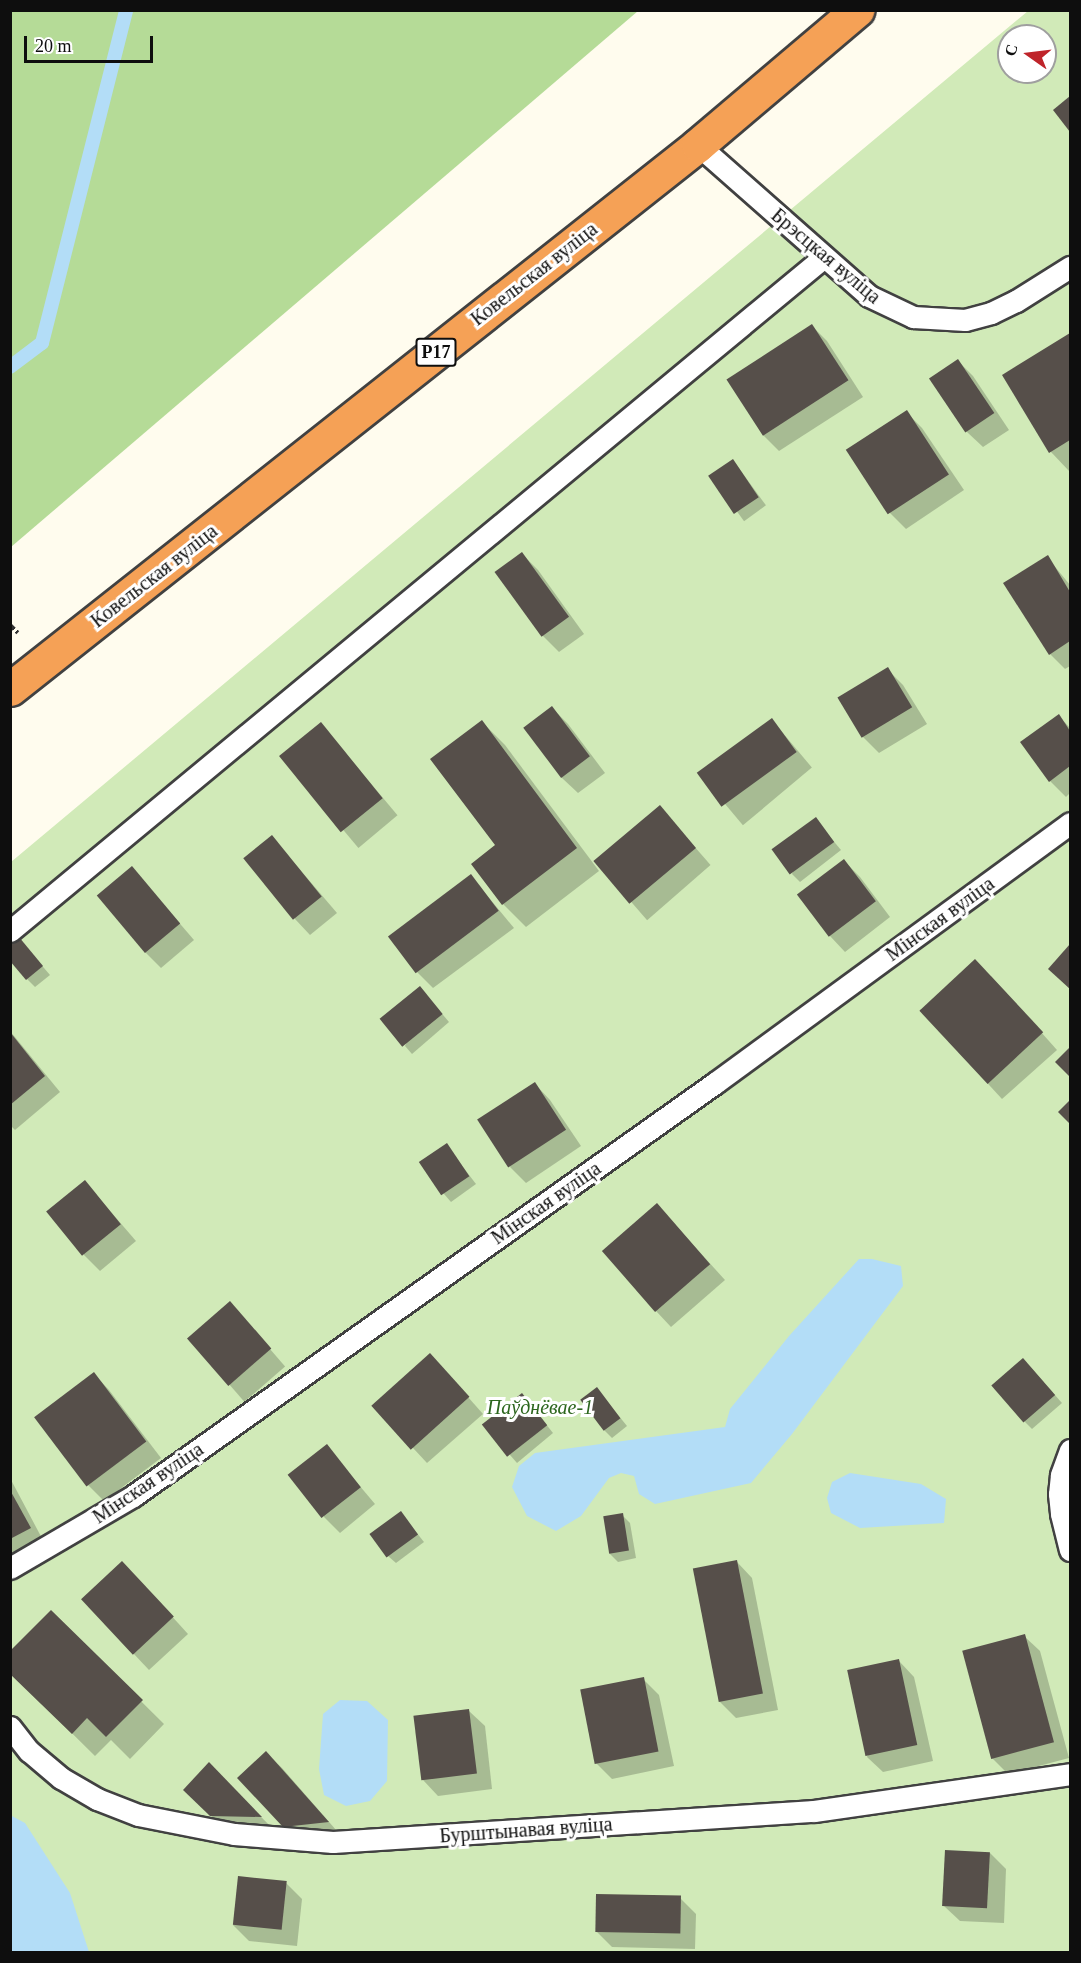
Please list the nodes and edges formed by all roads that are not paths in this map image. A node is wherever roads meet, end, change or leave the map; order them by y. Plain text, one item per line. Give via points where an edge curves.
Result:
1 (857, 10) edge
2 (698, 145) junction
3 (824, 257) junction
4 (1071, 267) edge
5 (10, 689) edge
6 (1071, 823) edge
7 (10, 931) edge
8 (1071, 1450) edge
9 (1068, 1542) edge
10 (10, 1568) edge
11 (10, 1727) edge
12 (1071, 1774) edge

1 - 2 highway, Ковельская вуліца / Р17
2 - 3 lane, Брэсцкая вуліца
2 - 5 highway, Ковельская вуліца / Р17
3 - 4 lane, Брэсцкая вуліца via 869,296 888,307 913,317 939,320 965,320 991,313
3 - 7 lane
6 - 10 lane, Мінская вуліца via 715,1083 133,1496
8 - 9 lane via 1061,1475 1059,1494
11 - 12 lane, Бурштынавая вуліца via 29,1751 61,1778 97,1799 138,1815 234,1834 333,1842 814,1811

